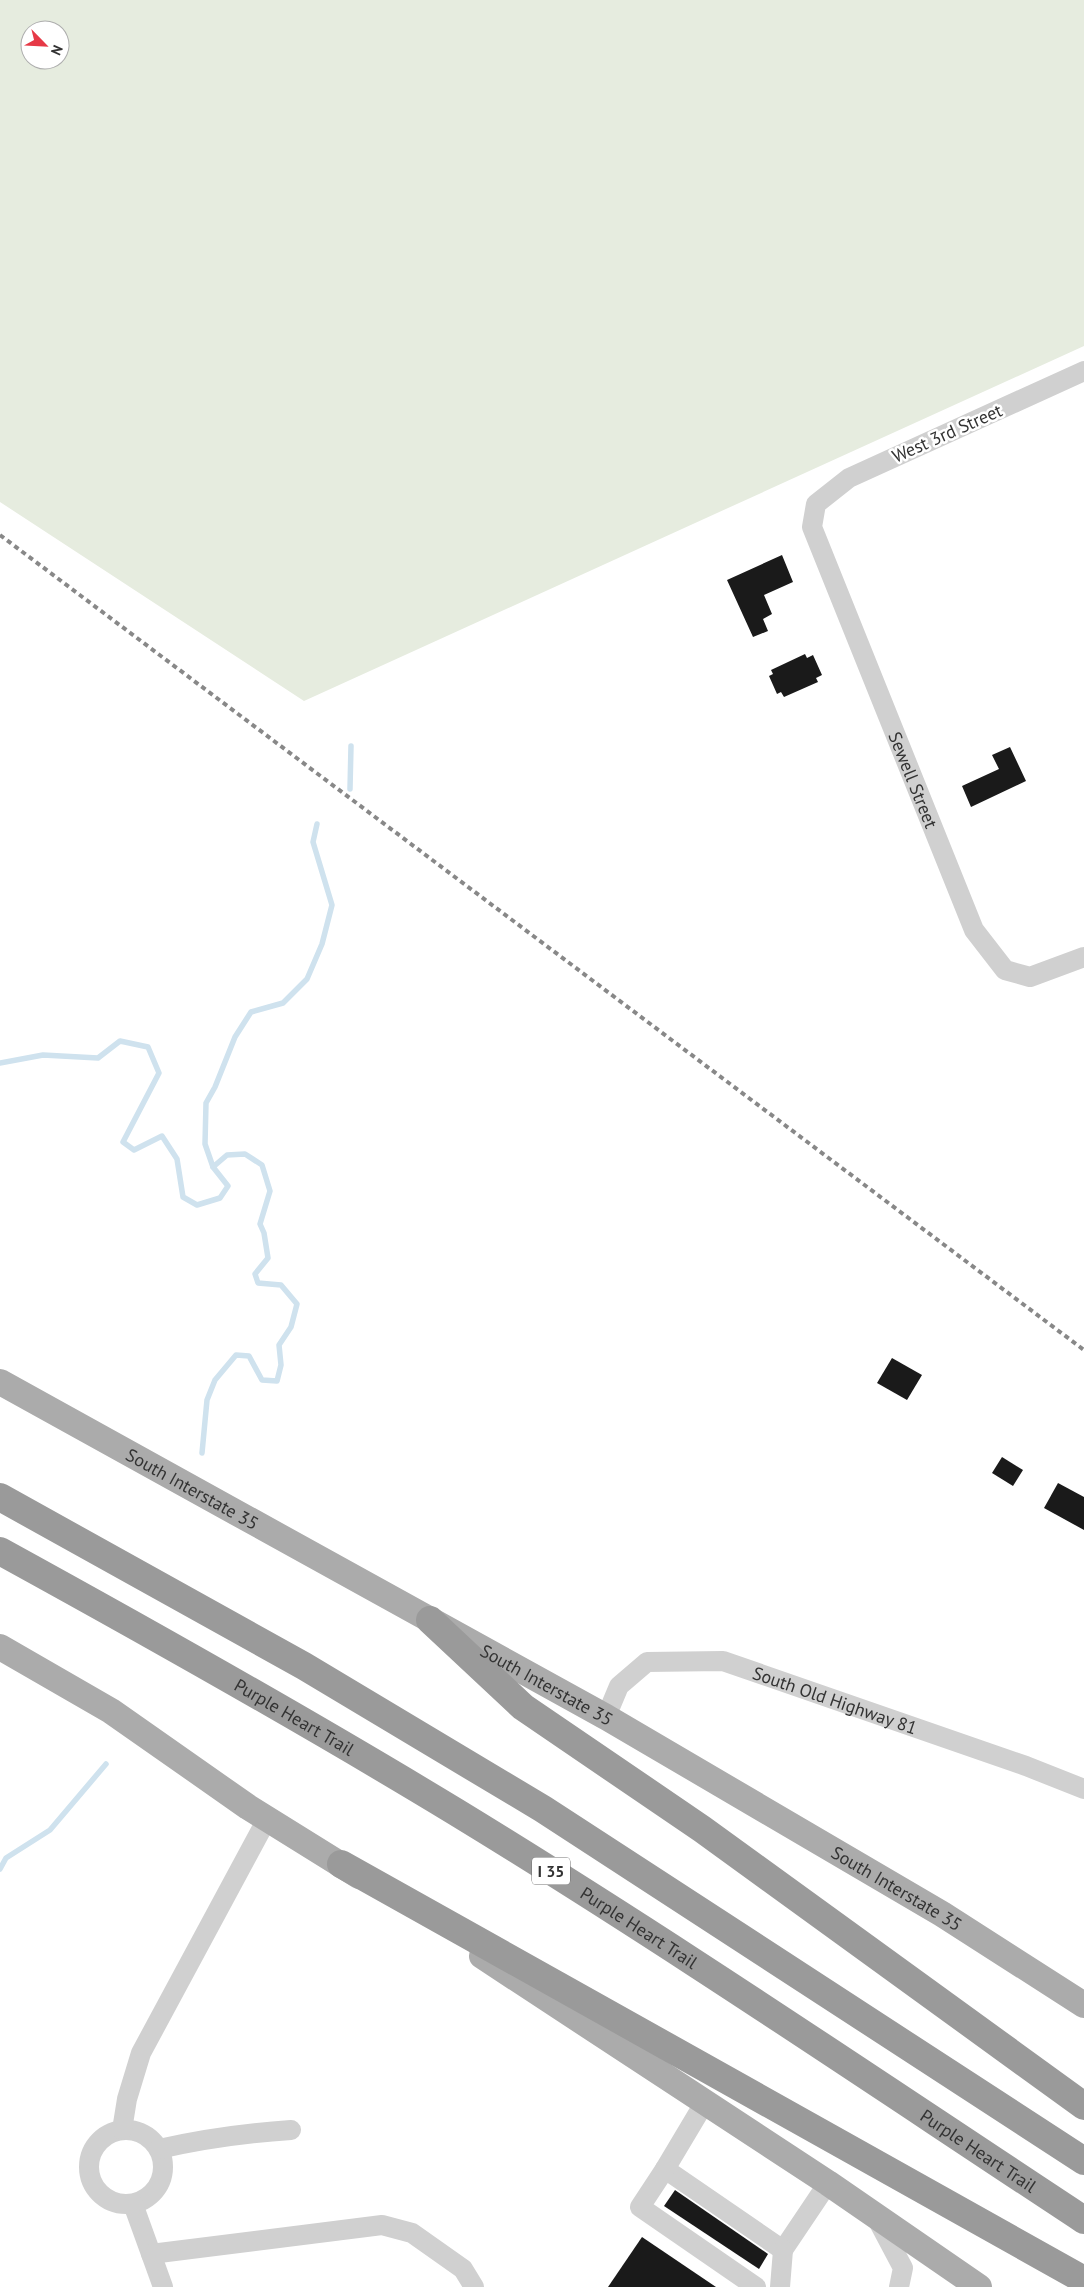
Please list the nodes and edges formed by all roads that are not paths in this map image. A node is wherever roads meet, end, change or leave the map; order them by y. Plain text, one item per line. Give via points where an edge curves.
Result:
1 (1084, 371) edge
2 (816, 504) joint
3 (1084, 957) edge
4 (0, 1382) edge
5 (0, 1497) edge
6 (0, 1551) edge
7 (430, 1620) junction
8 (0, 1646) edge
9 (606, 1717) junction
10 (1084, 1789) edge
11 (267, 1819) junction
12 (341, 1864) junction
13 (1084, 2005) edge
14 (705, 2102) junction
15 (1084, 2106) edge
16 (122, 2130) junction
17 (291, 2130) dead end
18 (159, 2150) junction
19 (1084, 2161) edge
20 (665, 2169) junction
21 (828, 2183) junction
22 (133, 2204) junction
23 (875, 2215) junction
24 (1084, 2220) edge
25 (783, 2250) junction
26 (151, 2254) junction
27 (1084, 2280) edge
28 (163, 2287) edge
29 (474, 2287) edge
30 (756, 2287) edge
31 (780, 2287) edge
32 (899, 2287) edge
33 (979, 2287) edge

1 - 2 street, West 3rd Street via 849,478
2 - 3 street, Sewell Street via 812,527 974,930 1005,970 1030,977
4 - 7 main road, South Interstate 35
5 - 19 highway via 304,1666 544,1809
6 - 24 highway, Purple Heart Trail / I 35 via 304,1722 465,1817 651,1935
7 - 9 main road, South Interstate 35
7 - 15 highway via 523,1707 702,1829
8 - 11 main road via 111,1712
9 - 10 street, South Old Highway 81 via 619,1686 647,1662 723,1661
9 - 13 main road, South Interstate 35 via 942,1914
11 - 12 main road
11 - 16 street via 141,2053 127,2099
12 - 14 main road
12 - 27 highway
14 - 20 street
14 - 21 main road
16 - 18 street via 142,2134
16 - 22 street via 97,2144 90,2155 89,2168 91,2181 98,2192 108,2200
17 - 18 street via 196,2140
18 - 22 street via 163,2160 160,2183 148,2197
20 - 25 street
20 - 30 street via 640,2207
21 - 23 main road
21 - 25 street
22 - 26 street
23 - 32 street via 903,2268
23 - 33 main road
25 - 31 street
26 - 28 street
26 - 29 street via 382,2225 412,2233 462,2269

